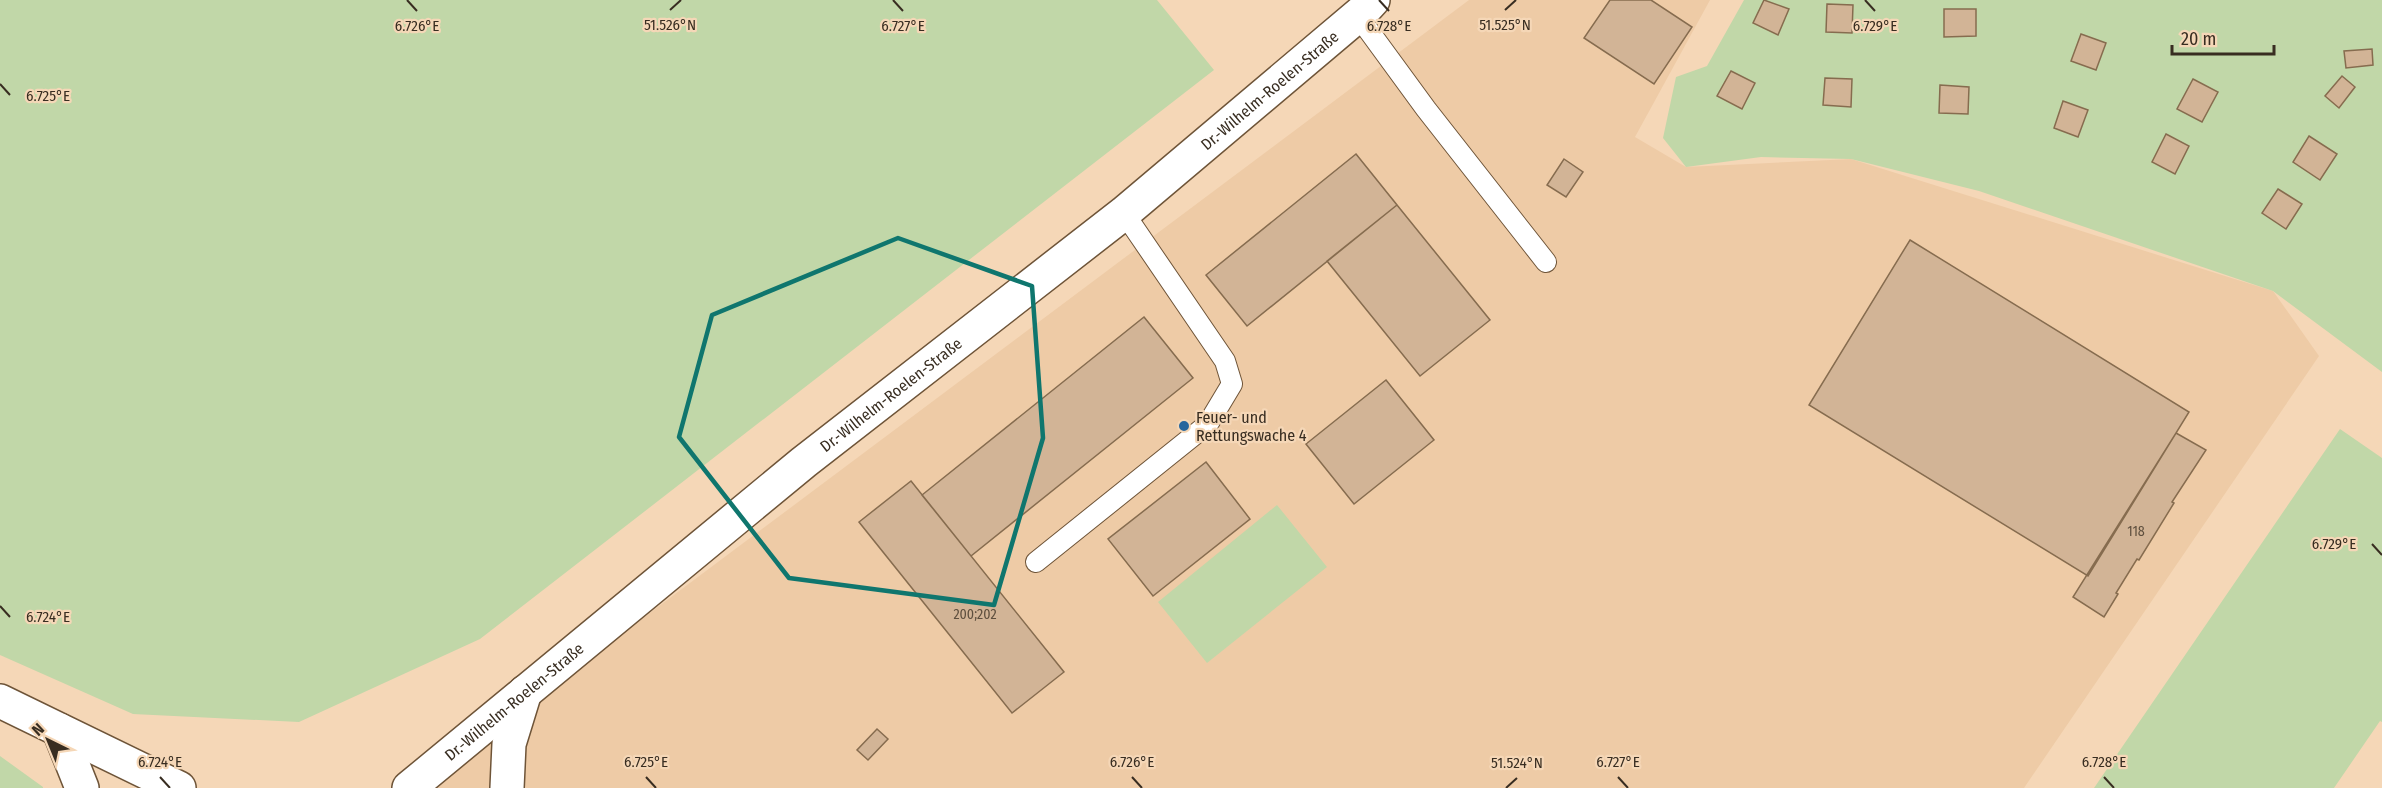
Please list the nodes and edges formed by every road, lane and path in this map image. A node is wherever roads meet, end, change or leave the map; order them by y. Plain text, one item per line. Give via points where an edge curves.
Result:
1 (1366, 8) edge
2 (1124, 213) junction
3 (1546, 262) dead end
4 (1036, 562) dead end
5 (525, 692) junction
6 (0, 701) edge
7 (59, 730) junction
8 (82, 788) edge
9 (179, 788) edge
10 (408, 788) edge
11 (507, 788) edge

1 - 2 main road, Dr.-Wilhelm-Roelen-Straße
1 - 3 lane via 1426,109
2 - 4 lane via 1225,361 1232,384 1208,424
2 - 5 main road, Dr.-Wilhelm-Roelen-Straße via 804,462
5 - 10 main road, Dr.-Wilhelm-Roelen-Straße
5 - 11 main road via 509,744
6 - 7 main road
7 - 8 main road
7 - 9 main road

